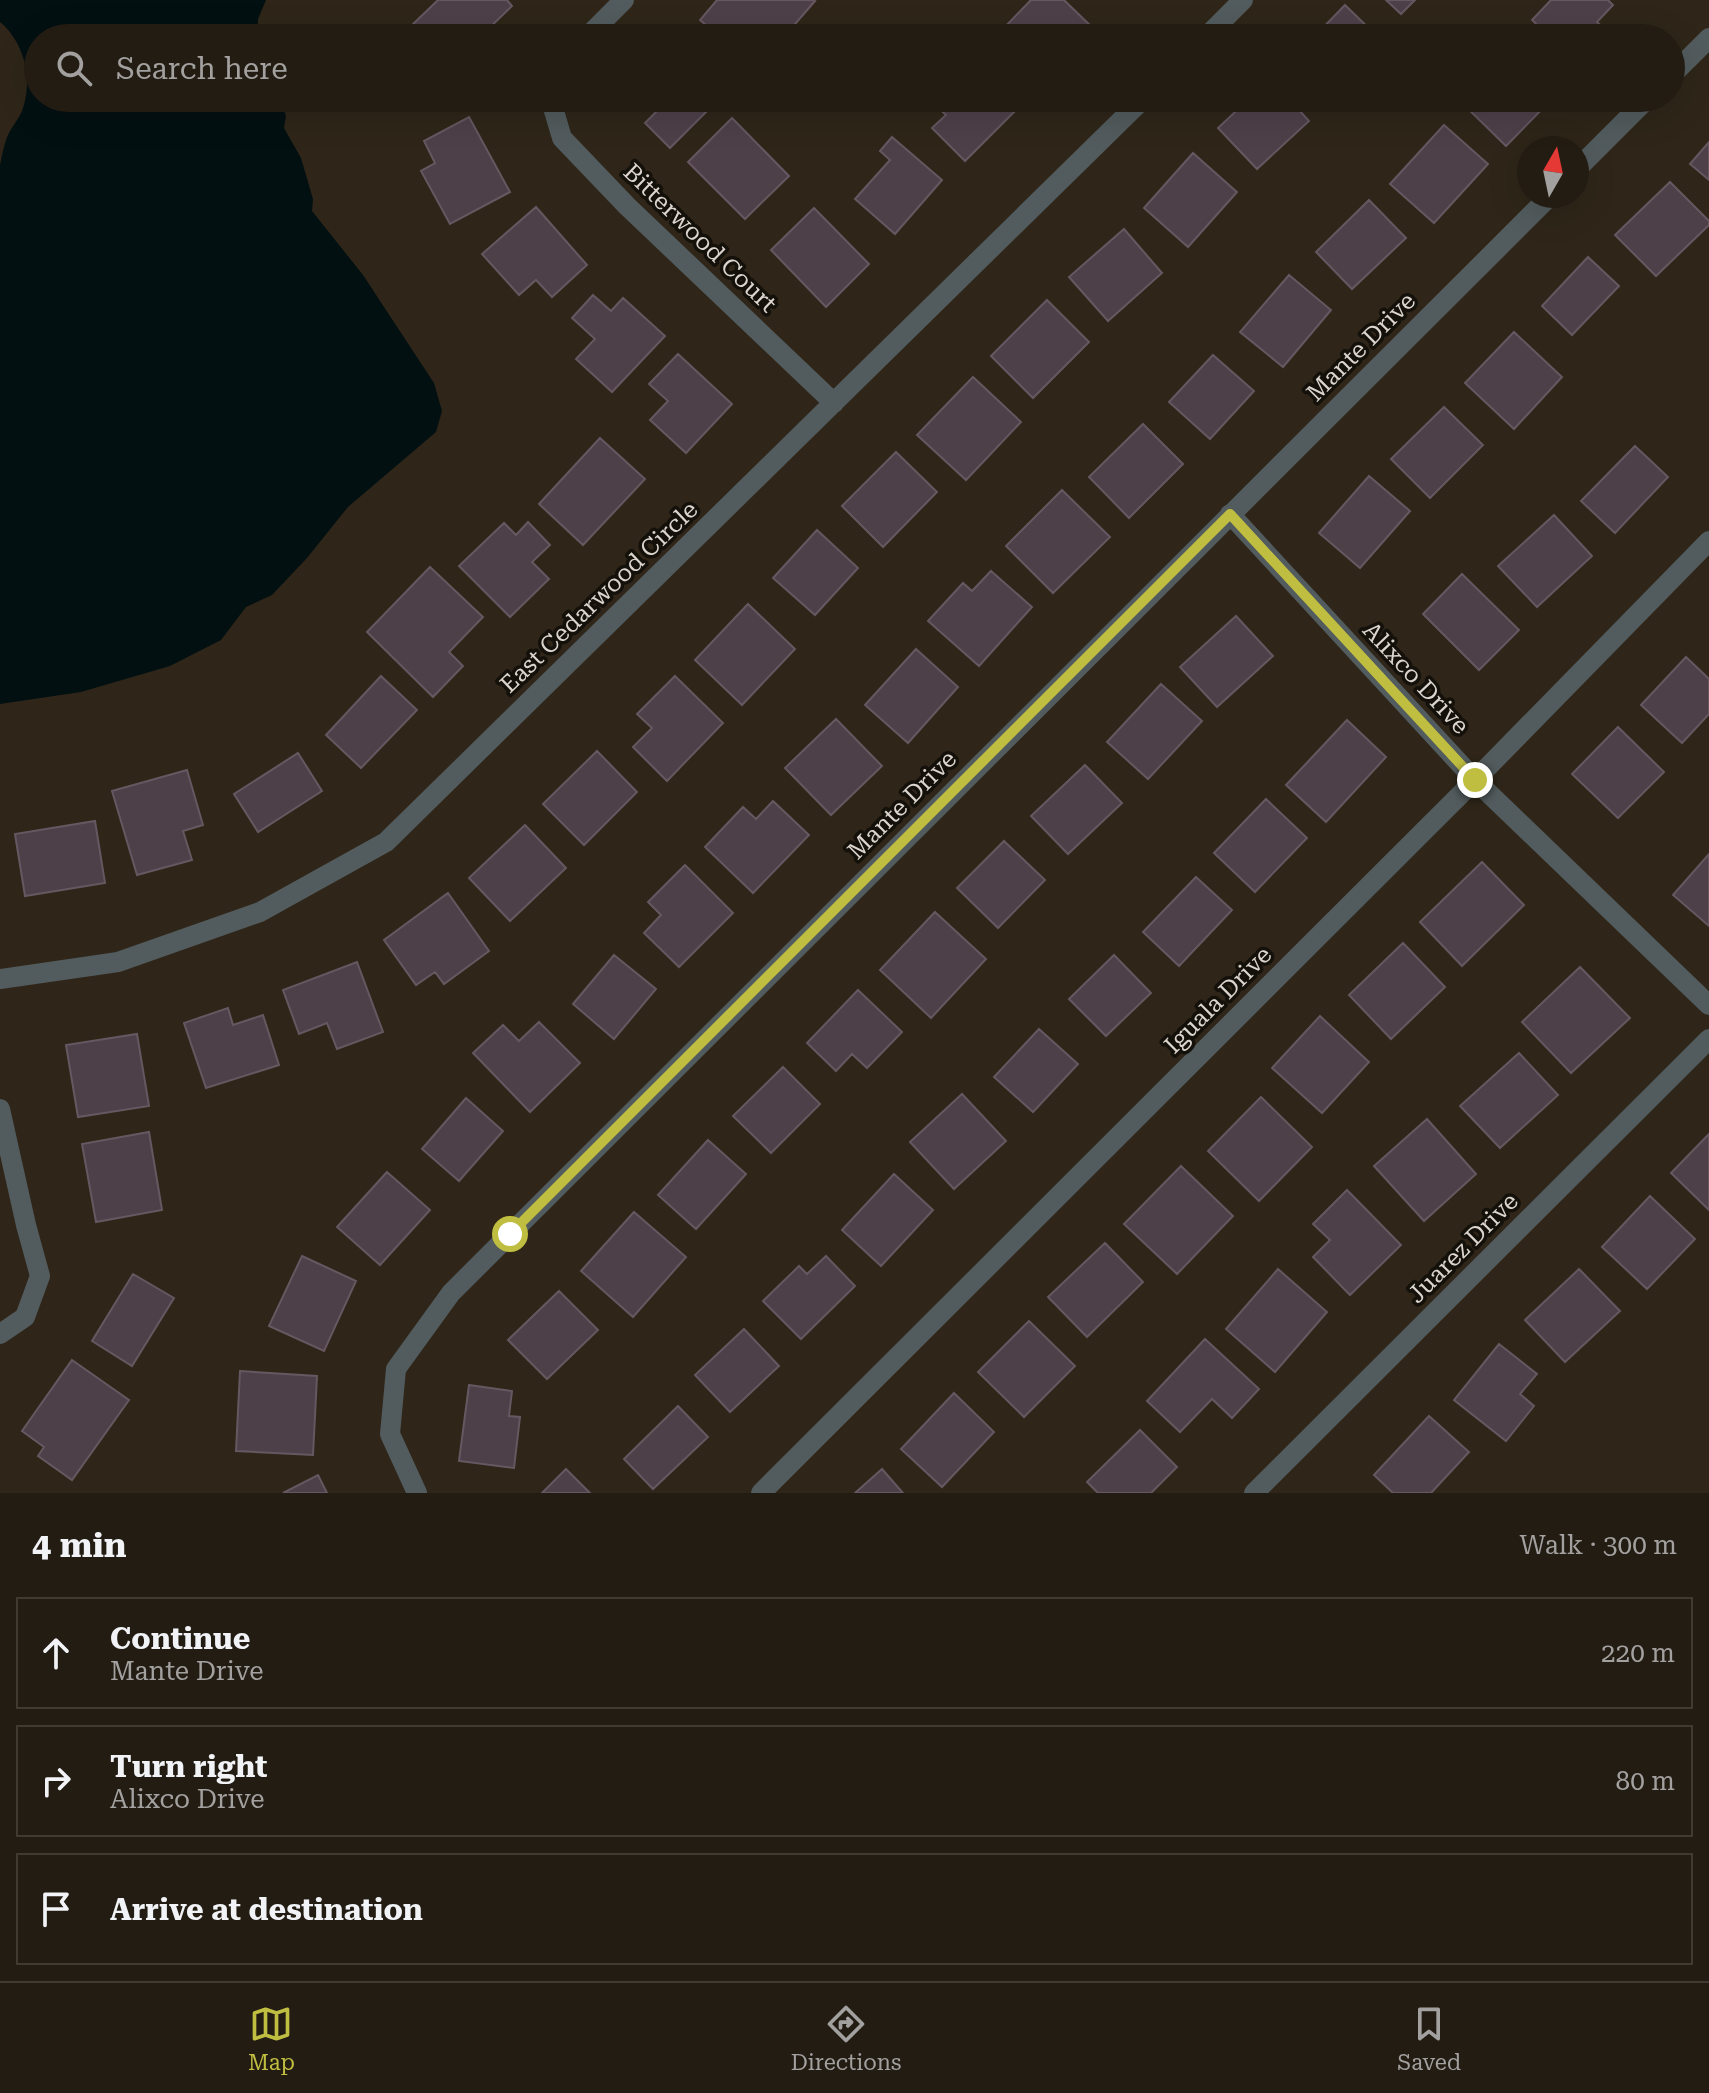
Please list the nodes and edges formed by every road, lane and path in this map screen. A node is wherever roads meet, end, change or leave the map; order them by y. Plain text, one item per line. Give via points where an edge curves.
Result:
1 (624, 0) edge
2 (1243, 0) edge
3 (600, 24) edge
4 (1219, 24) edge
5 (1709, 38) edge
6 (1685, 62) edge
7 (554, 112) edge
8 (1130, 112) edge
9 (1634, 112) edge
10 (1589, 157) edge
11 (1538, 208) edge
12 (834, 403) junction
13 (1230, 514) junction
14 (1709, 541) edge
15 (1475, 780) junction
16 (0, 979) edge
17 (1709, 1005) edge
18 (1709, 1039) edge
19 (0, 1109) edge
20 (0, 1334) edge
21 (417, 1493) edge
22 (761, 1493) edge
23 (1254, 1493) edge

1 - 3 street
2 - 4 street
5 - 6 street
7 - 12 street, Bitterwood Court via 562,138 627,206
8 - 12 street, East Cedarwood Circle
9 - 10 street
11 - 13 street, Mante Drive
12 - 16 street, East Cedarwood Circle via 386,842 246,917 118,962
13 - 15 street, Alixco Drive
13 - 21 street, Mante Drive via 451,1293 396,1369 390,1434
14 - 15 street, Iguala Drive
15 - 17 street, Alixco Drive
15 - 22 street, Iguala Drive
18 - 23 street, Juarez Drive
19 - 20 street via 40,1276 25,1317

